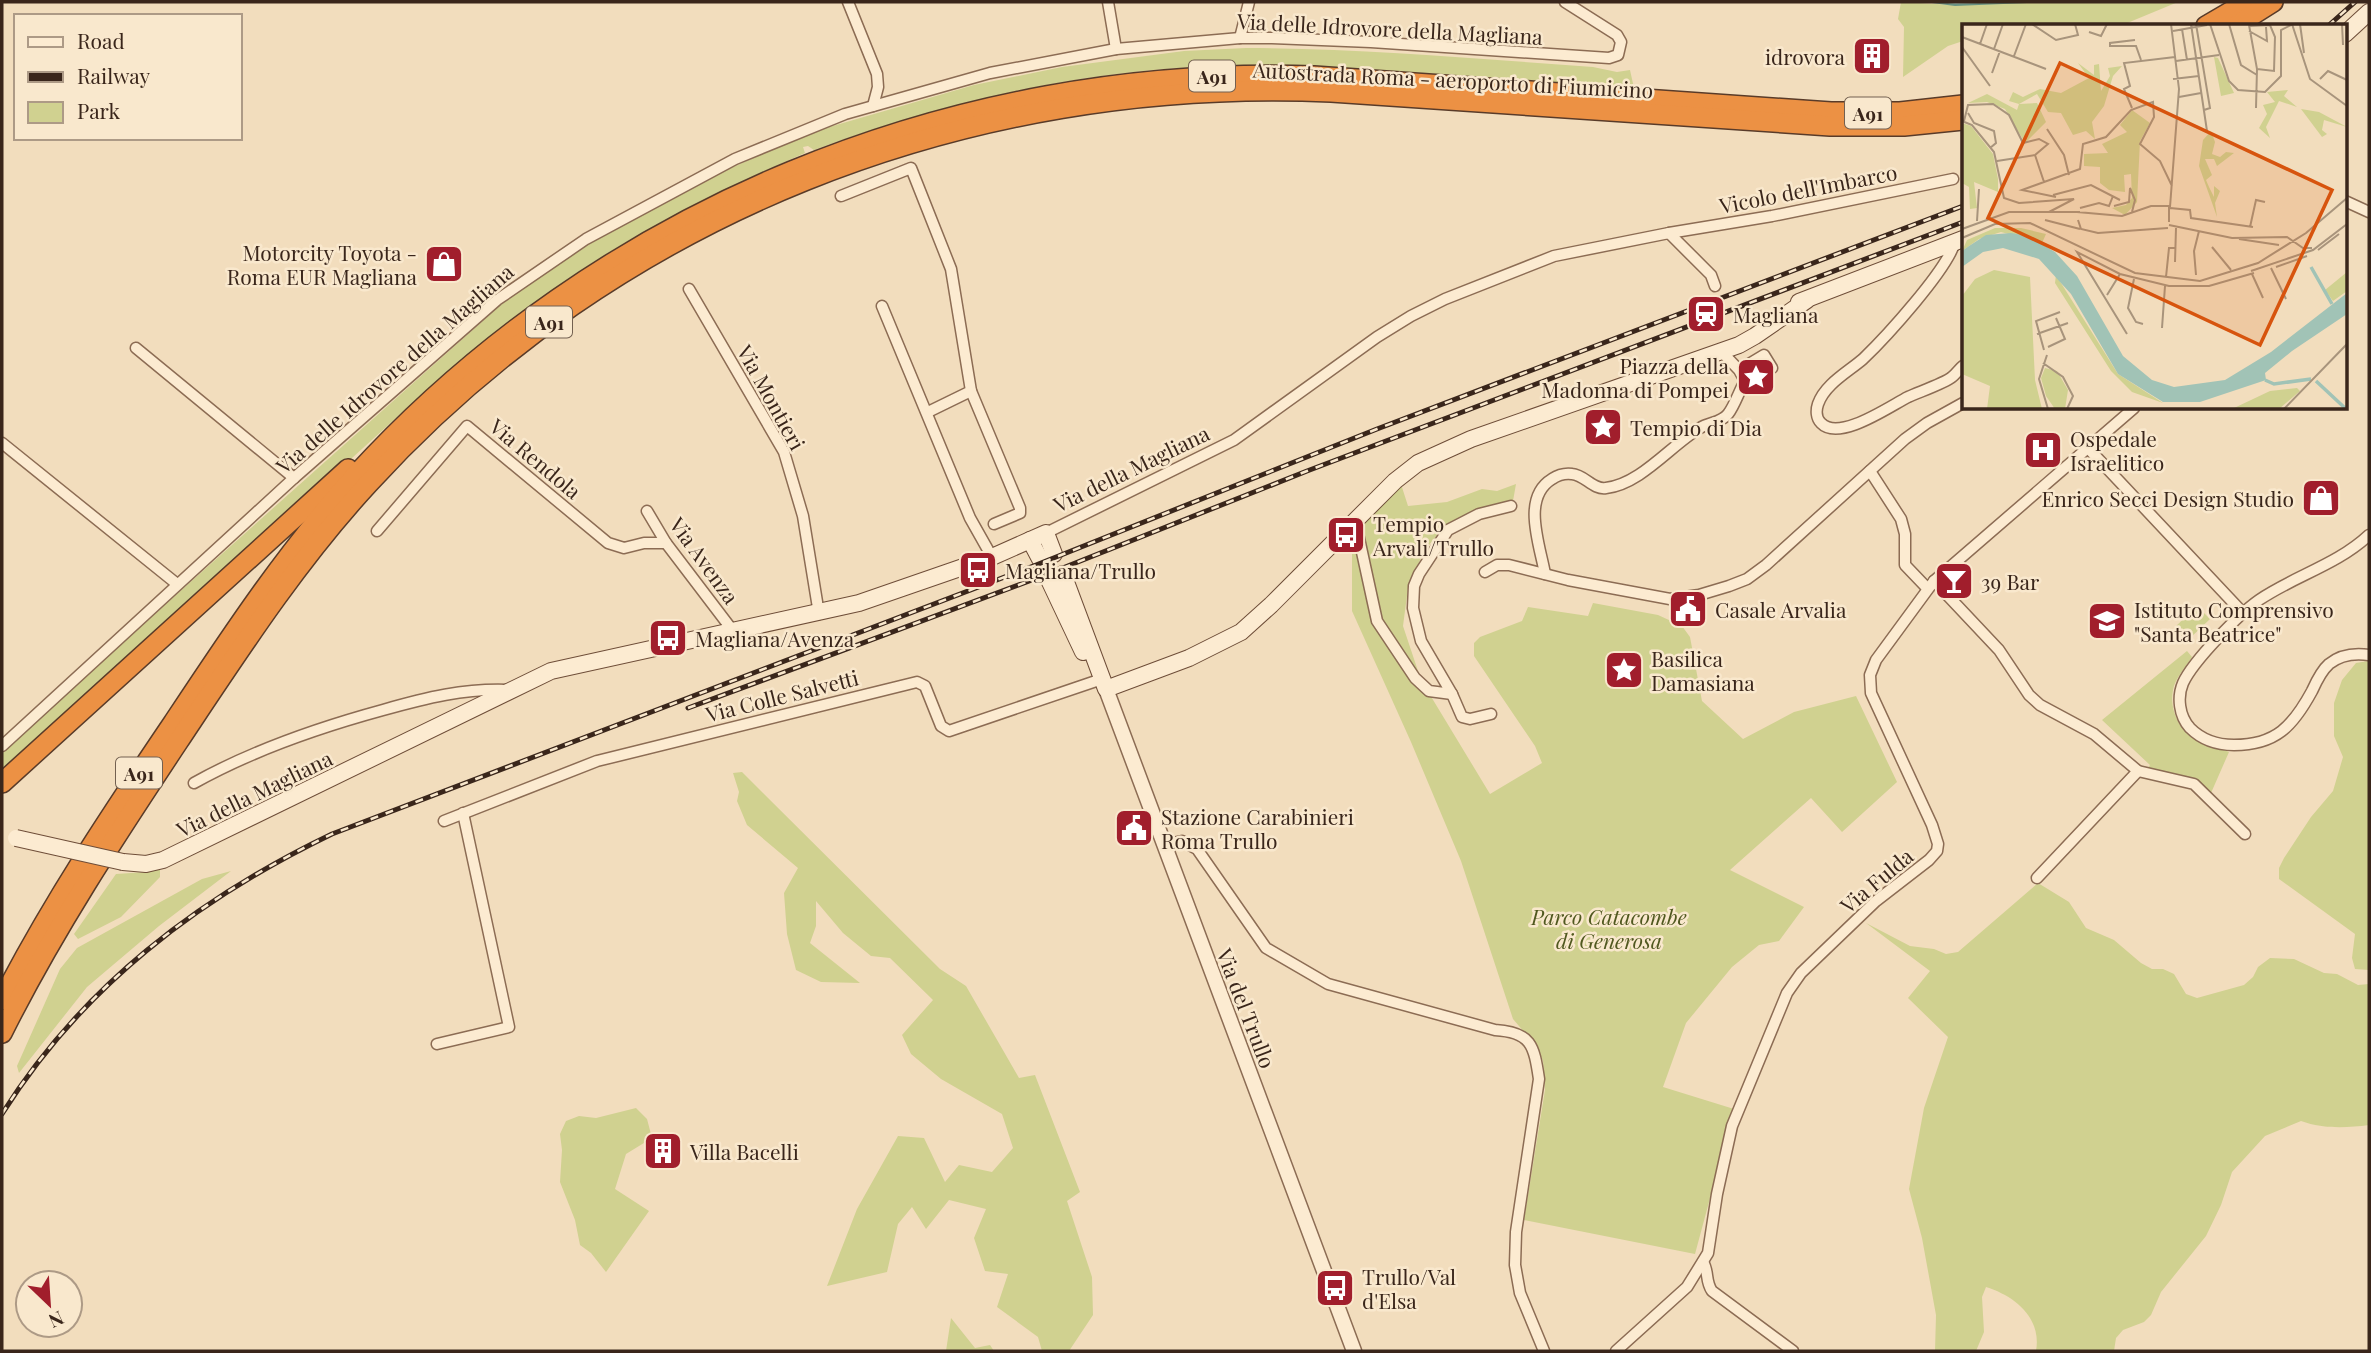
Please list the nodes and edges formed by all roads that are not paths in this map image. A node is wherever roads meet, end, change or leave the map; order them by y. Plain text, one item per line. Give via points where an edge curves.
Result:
1 (848, 2) edge
2 (1108, 2) edge
3 (1249, 2) edge
4 (1565, 2) edge
5 (2260, 5) edge
6 (2369, 12) edge
7 (2211, 24) edge
8 (2237, 24) edge
9 (2346, 33) edge
10 (1240, 38) junction
11 (1116, 49) junction
12 (873, 106) junction
13 (1962, 106) edge
14 (1936, 116) junction
15 (1962, 120) edge
16 (1954, 179) dead end
17 (841, 196) dead end
18 (2346, 201) edge
19 (2369, 212) edge
20 (1669, 233) junction
21 (1959, 240) edge
22 (1715, 286) dead end
23 (689, 289) dead end
24 (882, 306) dead end
25 (136, 348) dead end
26 (1724, 349) junction
27 (1962, 367) edge
28 (1962, 378) edge
29 (1951, 379) junction
30 (971, 391) junction
31 (434, 396) junction
32 (1962, 404) edge
33 (2132, 410) edge
34 (928, 412) junction
35 (2, 443) edge
36 (2087, 447) junction
37 (1870, 471) junction
38 (294, 478) junction
39 (1511, 506) dead end
40 (647, 511) dead end
41 (1355, 520) junction
42 (994, 524) dead end
43 (377, 531) dead end
44 (1046, 533) junction
45 (2369, 535) edge
46 (1030, 540) junction
47 (666, 543) junction
48 (992, 556) junction
49 (1485, 572) dead end
50 (1545, 573) junction
51 (1056, 577) dead end
52 (177, 584) junction
53 (1930, 585) junction
54 (2243, 613) junction
55 (819, 614) junction
56 (733, 631) junction
57 (2369, 655) edge
58 (1104, 684) junction
59 (511, 691) junction
60 (1452, 694) junction
61 (1491, 714) dead end
62 (2, 746) edge
63 (2138, 771) junction
64 (2, 783) edge
65 (194, 783) dead end
66 (463, 813) junction
67 (444, 821) dead end
68 (2245, 834) dead end
69 (9, 838) edge
70 (1164, 845) junction
71 (2037, 878) dead end
72 (2, 1000) edge
73 (2, 1033) edge
74 (437, 1044) dead end
75 (1703, 1262) junction
76 (1353, 1351) edge
77 (1544, 1351) edge
78 (1616, 1351) edge
79 (1793, 1351) edge

1 - 12 street via 877,74
2 - 11 street
3 - 10 street
4 - 10 street, Via delle Idrovore della Magliana via 1614,32 1621,42 1618,55
5 - 7 highway
5 - 8 highway
6 - 9 main road
10 - 11 street, Via delle Idrovore della Magliana
11 - 12 street, Via delle Idrovore della Magliana via 990,74
12 - 38 street, Via delle Idrovore della Magliana via 736,159 563,254 482,312
13 - 14 highway, Autostrada Roma - aeroporto di Fiumicino / A91
14 - 15 highway, Autostrada Roma - aeroporto di Fiumicino / A91
14 - 31 highway, Autostrada Roma - aeroporto di Fiumicino / A91 via 1283,75 1160,80 1055,93 905,129 729,198 579,283
14 - 73 highway, Autostrada Roma - aeroporto di Fiumicino / A91 via 1830,126 1279,89 1180,93 1075,105 976,125 847,163 752,202 644,259 544,326 458,395 367,484 288,580 224,673 103,856 43,954
16 - 20 street, Vicolo dell'Imbarco
17 - 30 street via 911,168 951,269
18 - 19 street
20 - 22 street via 1711,275
20 - 44 street, Via della Magliana via 1554,256 1445,299 1389,330 1234,440
21 - 26 main road via 1783,307
21 - 29 street via 1948,260 1870,352 1827,389 1818,402 1817,416 1826,427 1844,429
23 - 55 street, Via Montieri via 784,452 803,516
24 - 34 street
25 - 38 street
26 - 41 main road via 1450,447 1407,471
26 - 50 street via 1742,375 1732,408 1723,419 1698,429 1659,461 1608,488 1568,474 1549,480 1540,489 1535,518
27 - 29 street
28 - 29 street
30 - 34 street
30 - 42 street via 1020,508 1020,513
31 - 64 highway
31 - 72 highway, Autostrada Roma - aeroporto di Fiumicino / A91 via 354,477 276,572 96,838
32 - 37 street via 1916,430
33 - 36 street, Via Fulda
34 - 48 street via 970,518
35 - 52 street
36 - 53 street, Via Fulda
36 - 54 street
37 - 50 street via 1766,565 1747,579 1720,589 1684,598 1658,598
37 - 53 street via 1901,519 1905,565
38 - 52 street, Via delle Idrovore della Magliana
39 - 60 street via 1479,514 1448,530 1414,586 1413,608 1422,641
40 - 47 street, Via Avenza
41 - 58 main road via 1241,632 1189,658
41 - 60 street via 1377,621 1415,678 1429,691
43 - 47 street, Via Rendola via 467,426 608,543 624,548
44 - 46 main road, Via della Magliana
44 - 46 main road via 1047,556
45 - 54 street
46 - 48 main road, Via della Magliana
47 - 56 street, Via Avenza
48 - 55 main road, Via della Magliana
49 - 50 street via 1503,565
51 - 58 main road, Via del Trullo
52 - 62 street, Via delle Idrovore della Magliana
53 - 63 street via 1999,650 2034,700 2094,734
53 - 75 street, Via Fulda via 1876,660 1869,684 1932,825 1937,851 1876,901 1801,972 1787,993 1732,1126
54 - 57 street via 2187,676 2181,689 2186,723 2213,743 2246,744 2279,734 2295,719 2327,666 2348,655
55 - 56 main road, Via della Magliana
56 - 59 main road, Via della Magliana via 559,668
58 - 66 street, Via Colle Salvetti via 949,731 941,726 925,686 917,682 597,761
58 - 70 street, Via del Trullo
59 - 65 street, Via della Magliana via 479,688 455,692 337,722 227,765
59 - 69 main road, Via della Magliana, bridge via 163,860 123,862
60 - 61 street via 1462,717
63 - 68 street via 2194,784
63 - 71 street
66 - 67 street, Via Colle Salvetti
66 - 74 street via 509,1027
70 - 76 street, Via del Trullo
70 - 77 street via 1178,840 1197,849 1266,948 1325,983 1494,1031 1516,1032 1528,1041 1539,1079 1515,1265 1520,1293
75 - 78 street, Via Fulda via 1681,1293
75 - 79 street via 1712,1291

